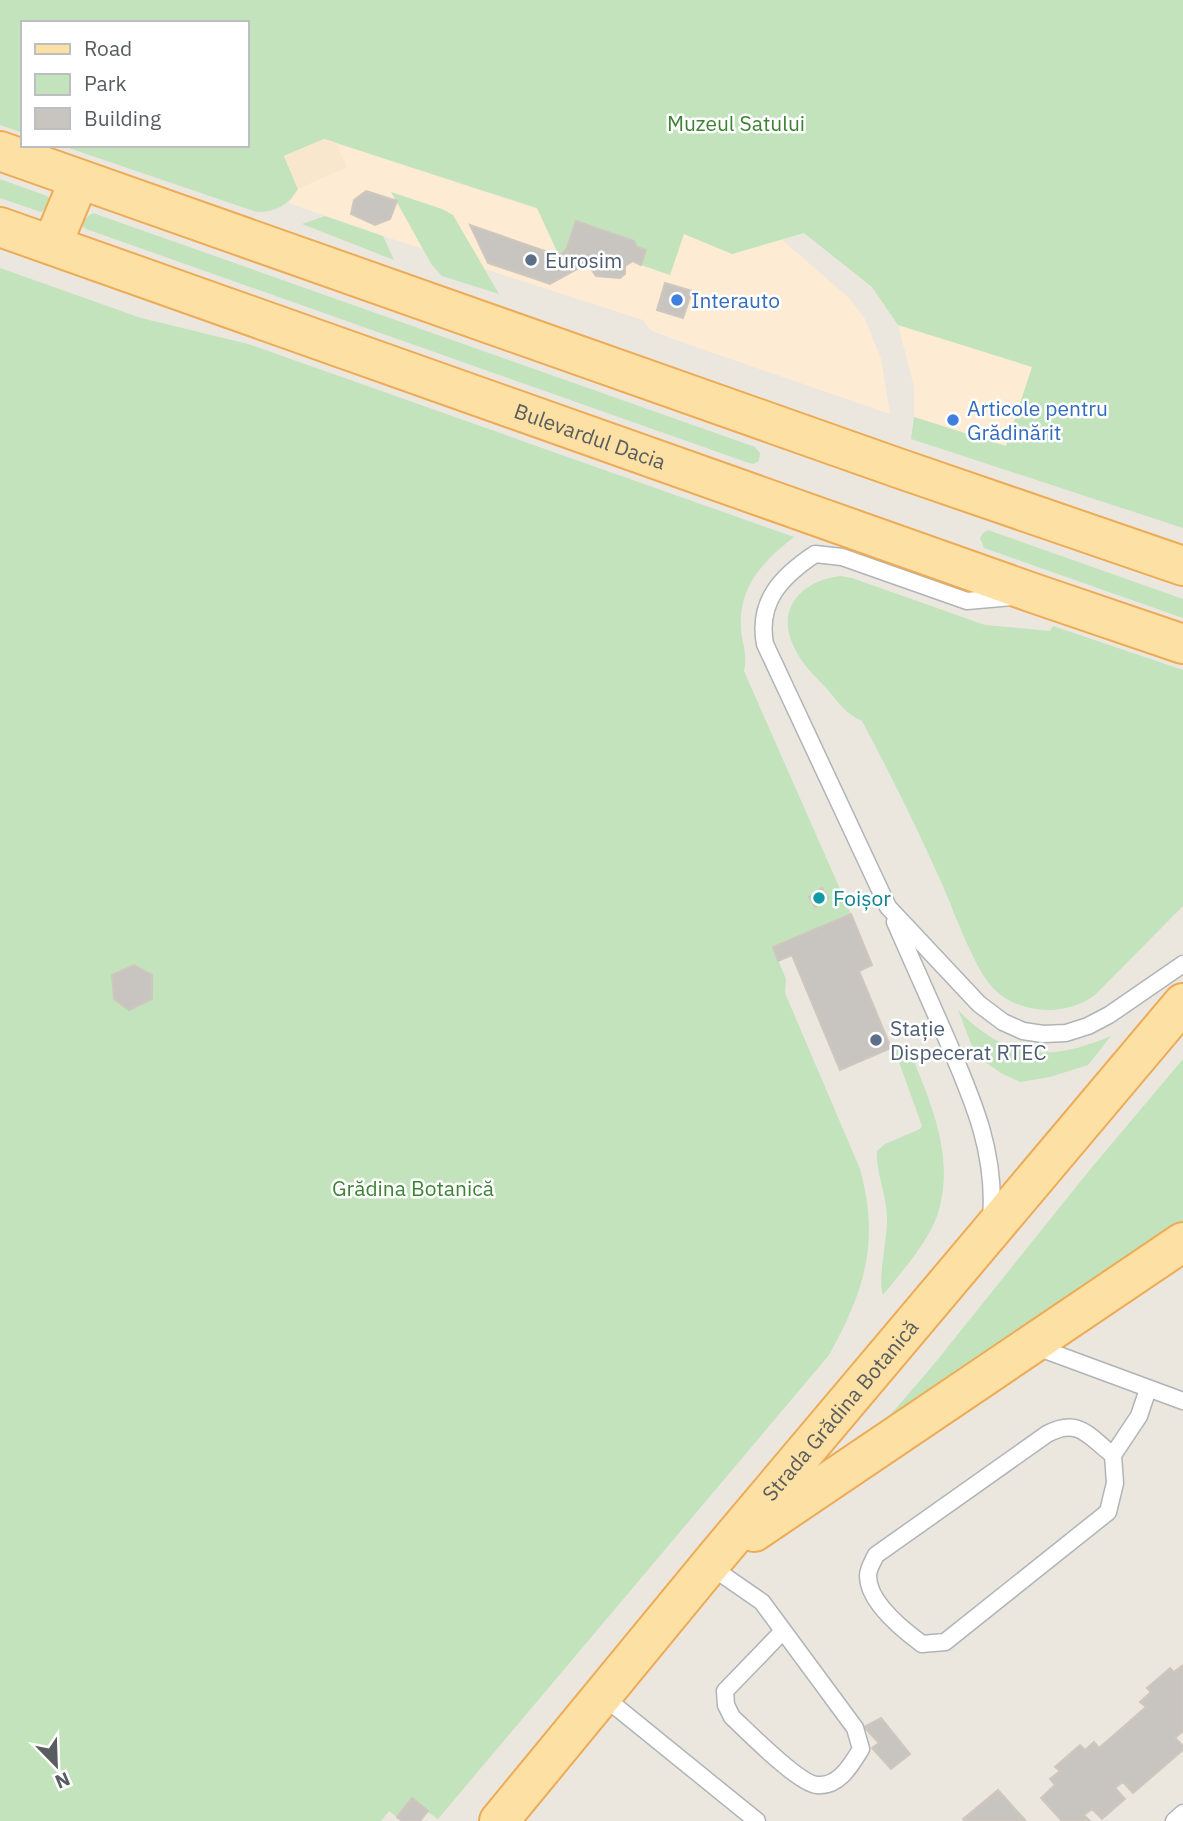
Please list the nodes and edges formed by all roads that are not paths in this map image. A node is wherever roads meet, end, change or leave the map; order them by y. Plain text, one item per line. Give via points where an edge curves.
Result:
1 (0, 151) edge
2 (79, 180) junction
3 (0, 227) edge
4 (52, 246) junction
5 (869, 535) junction
6 (815, 554) junction
7 (1183, 566) edge
8 (1036, 594) junction
9 (1183, 644) edge
10 (888, 907) junction
11 (1183, 964) edge
12 (1183, 1003) edge
13 (990, 1233) junction
14 (1183, 1242) edge
15 (1032, 1345) junction
16 (1148, 1389) junction
17 (1183, 1401) edge
18 (1113, 1455) junction
19 (713, 1561) junction
20 (783, 1631) junction
21 (604, 1697) junction
22 (1183, 1813) edge
23 (499, 1821) edge
24 (757, 1821) edge
25 (1174, 1821) edge

1 - 2 main road
2 - 4 main road
2 - 7 main road
3 - 4 main road, Bulevardul Dacia
4 - 5 main road, Bulevardul Dacia
5 - 6 lane
5 - 8 main road, Bulevardul Dacia
6 - 8 lane via 842,557 967,601
6 - 10 lane via 791,569 774,590 762,628 765,644
8 - 9 main road, Bulevardul Dacia
10 - 11 lane via 979,1004 1023,1031 1066,1033 1088,1026
10 - 13 lane via 980,1121 992,1178
12 - 13 main road, Strada Grădina Botanică
13 - 19 main road, Strada Grădina Botanică
14 - 15 main road
15 - 16 lane
15 - 19 main road
16 - 17 lane
16 - 18 lane via 1139,1416
18 - 18 lane via 1115,1483 1108,1512 945,1642 922,1644 899,1627 871,1592 868,1574 876,1555 1046,1434 1061,1426 1077,1427
19 - 20 lane via 762,1602
19 - 21 main road, Strada Grădina Botanică
20 - 20 lane via 855,1728 861,1749 849,1769 832,1782 816,1786 798,1777 732,1717 726,1705 725,1691
21 - 23 main road, Strada Grădina Botanică
21 - 24 lane
22 - 25 lane

